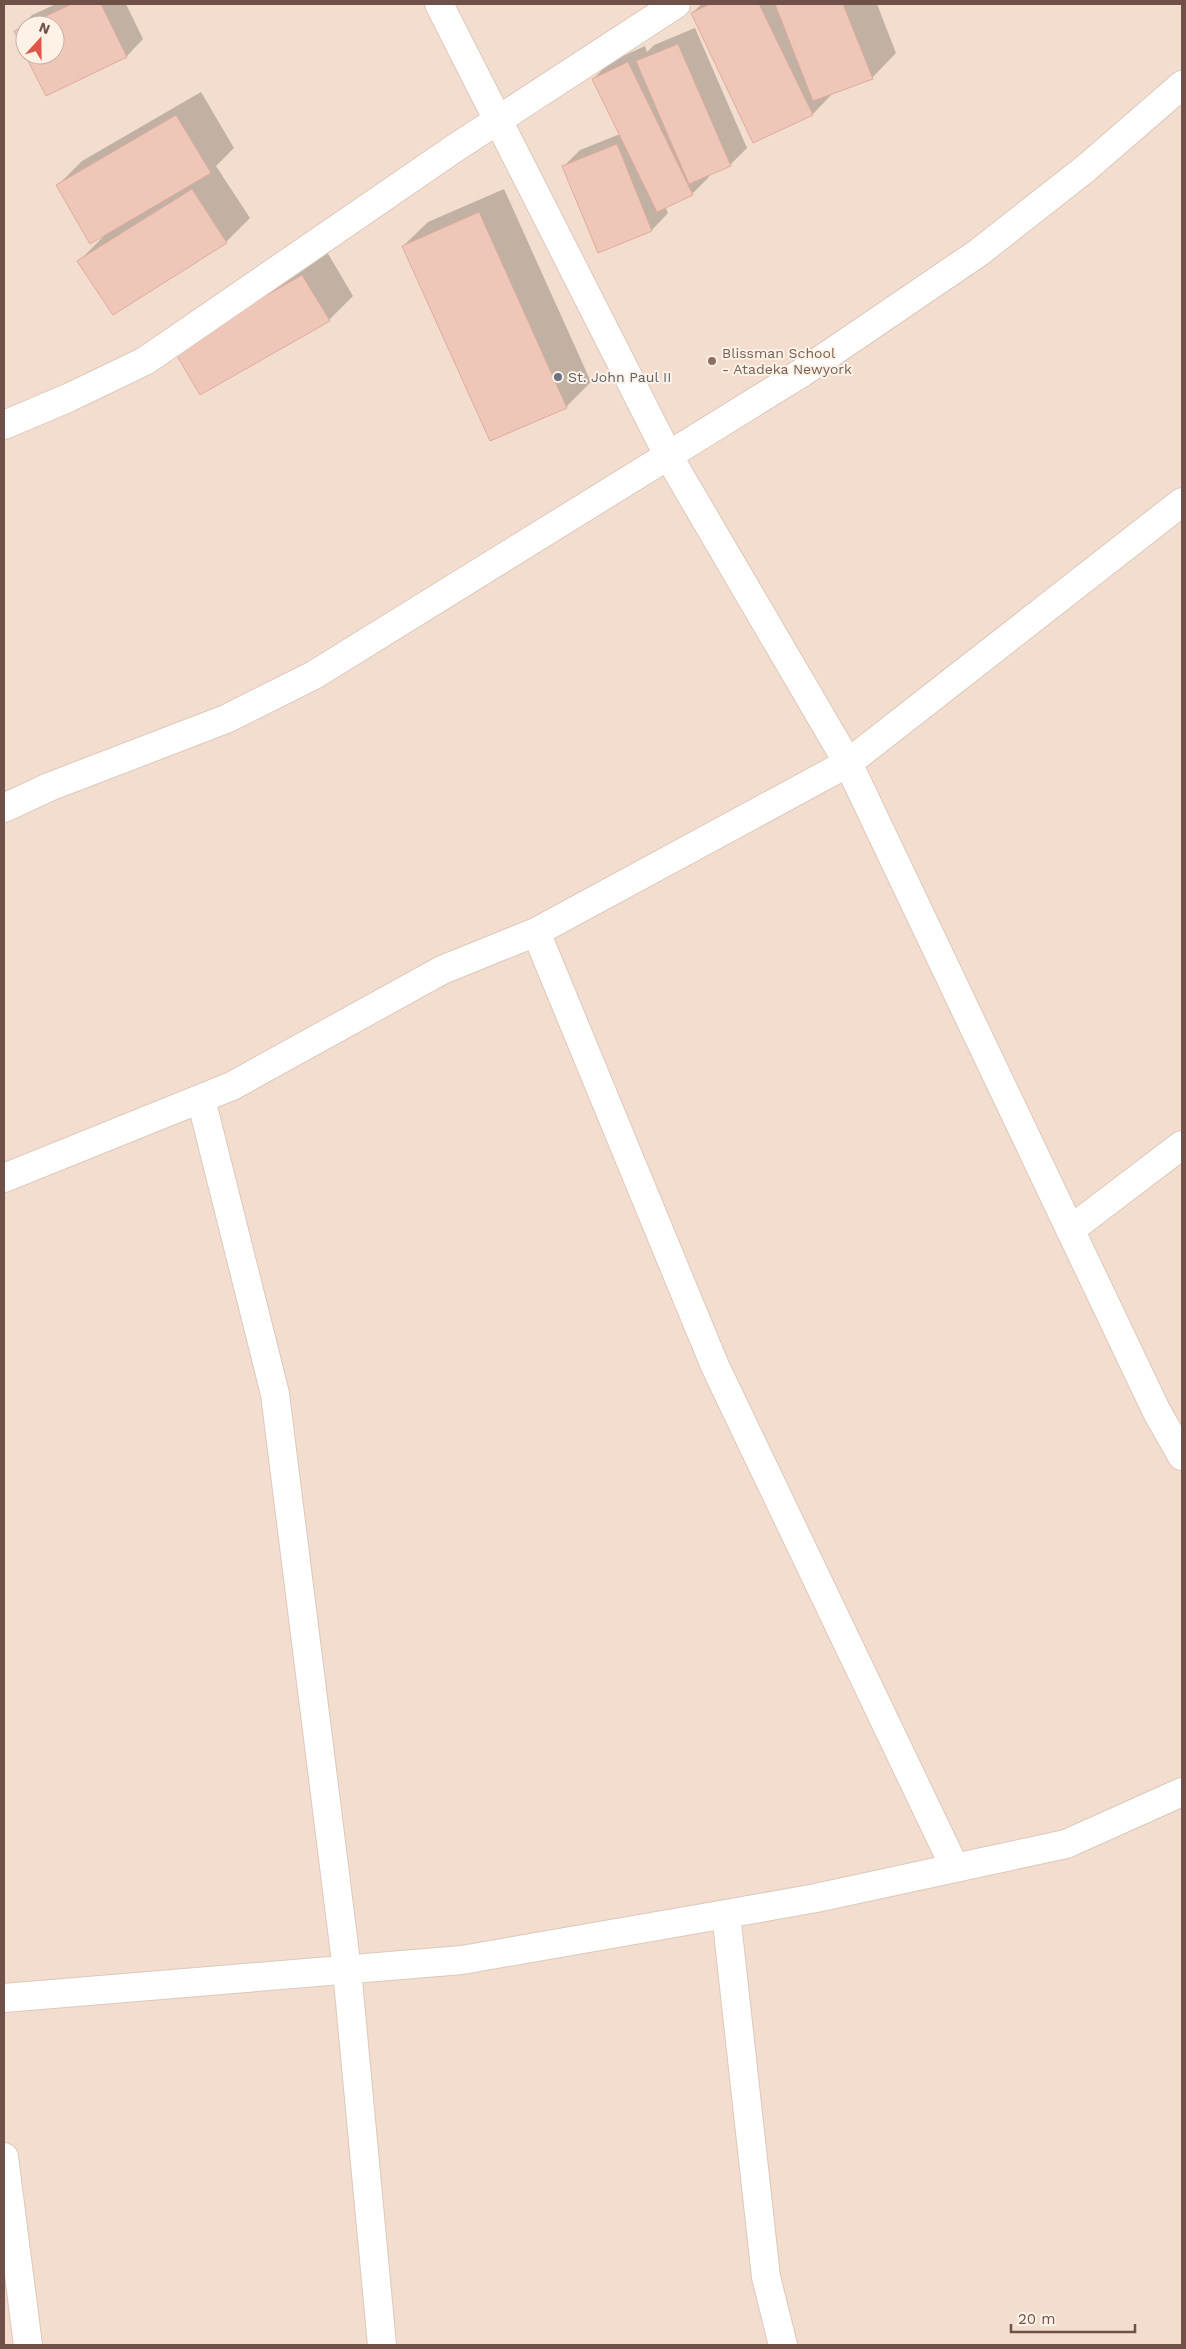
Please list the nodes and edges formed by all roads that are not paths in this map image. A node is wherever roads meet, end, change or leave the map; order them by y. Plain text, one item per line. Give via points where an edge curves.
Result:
1 (439, 4) edge
2 (676, 4) edge
3 (1182, 85) edge
4 (498, 121) junction
5 (4, 425) edge
6 (669, 457) junction
7 (1182, 502) edge
8 (848, 763) junction
9 (4, 808) edge
10 (536, 932) junction
11 (201, 1099) junction
12 (1182, 1145) edge
13 (4, 1178) edge
14 (1070, 1230) junction
15 (1182, 1456) edge
16 (1182, 1792) edge
17 (955, 1868) junction
18 (726, 1914) junction
19 (347, 1970) junction
20 (4, 1998) edge
21 (4, 2157) edge
22 (28, 2345) edge
23 (382, 2345) edge
24 (783, 2345) edge

1 - 4 street
2 - 4 street
3 - 6 street via 1084,169 978,253 803,372
4 - 5 street via 145,361
4 - 6 street
6 - 8 street
6 - 9 street via 314,674 226,719 49,787
7 - 8 street
8 - 10 street
8 - 14 street
10 - 11 street via 442,970 232,1086
10 - 17 street via 715,1366
11 - 13 street
11 - 19 street via 275,1394
12 - 14 street
14 - 15 street via 1156,1412
16 - 17 street via 1066,1844
17 - 18 street
18 - 19 street via 462,1960
18 - 24 street via 766,2277
19 - 20 street
19 - 23 street
21 - 22 street

